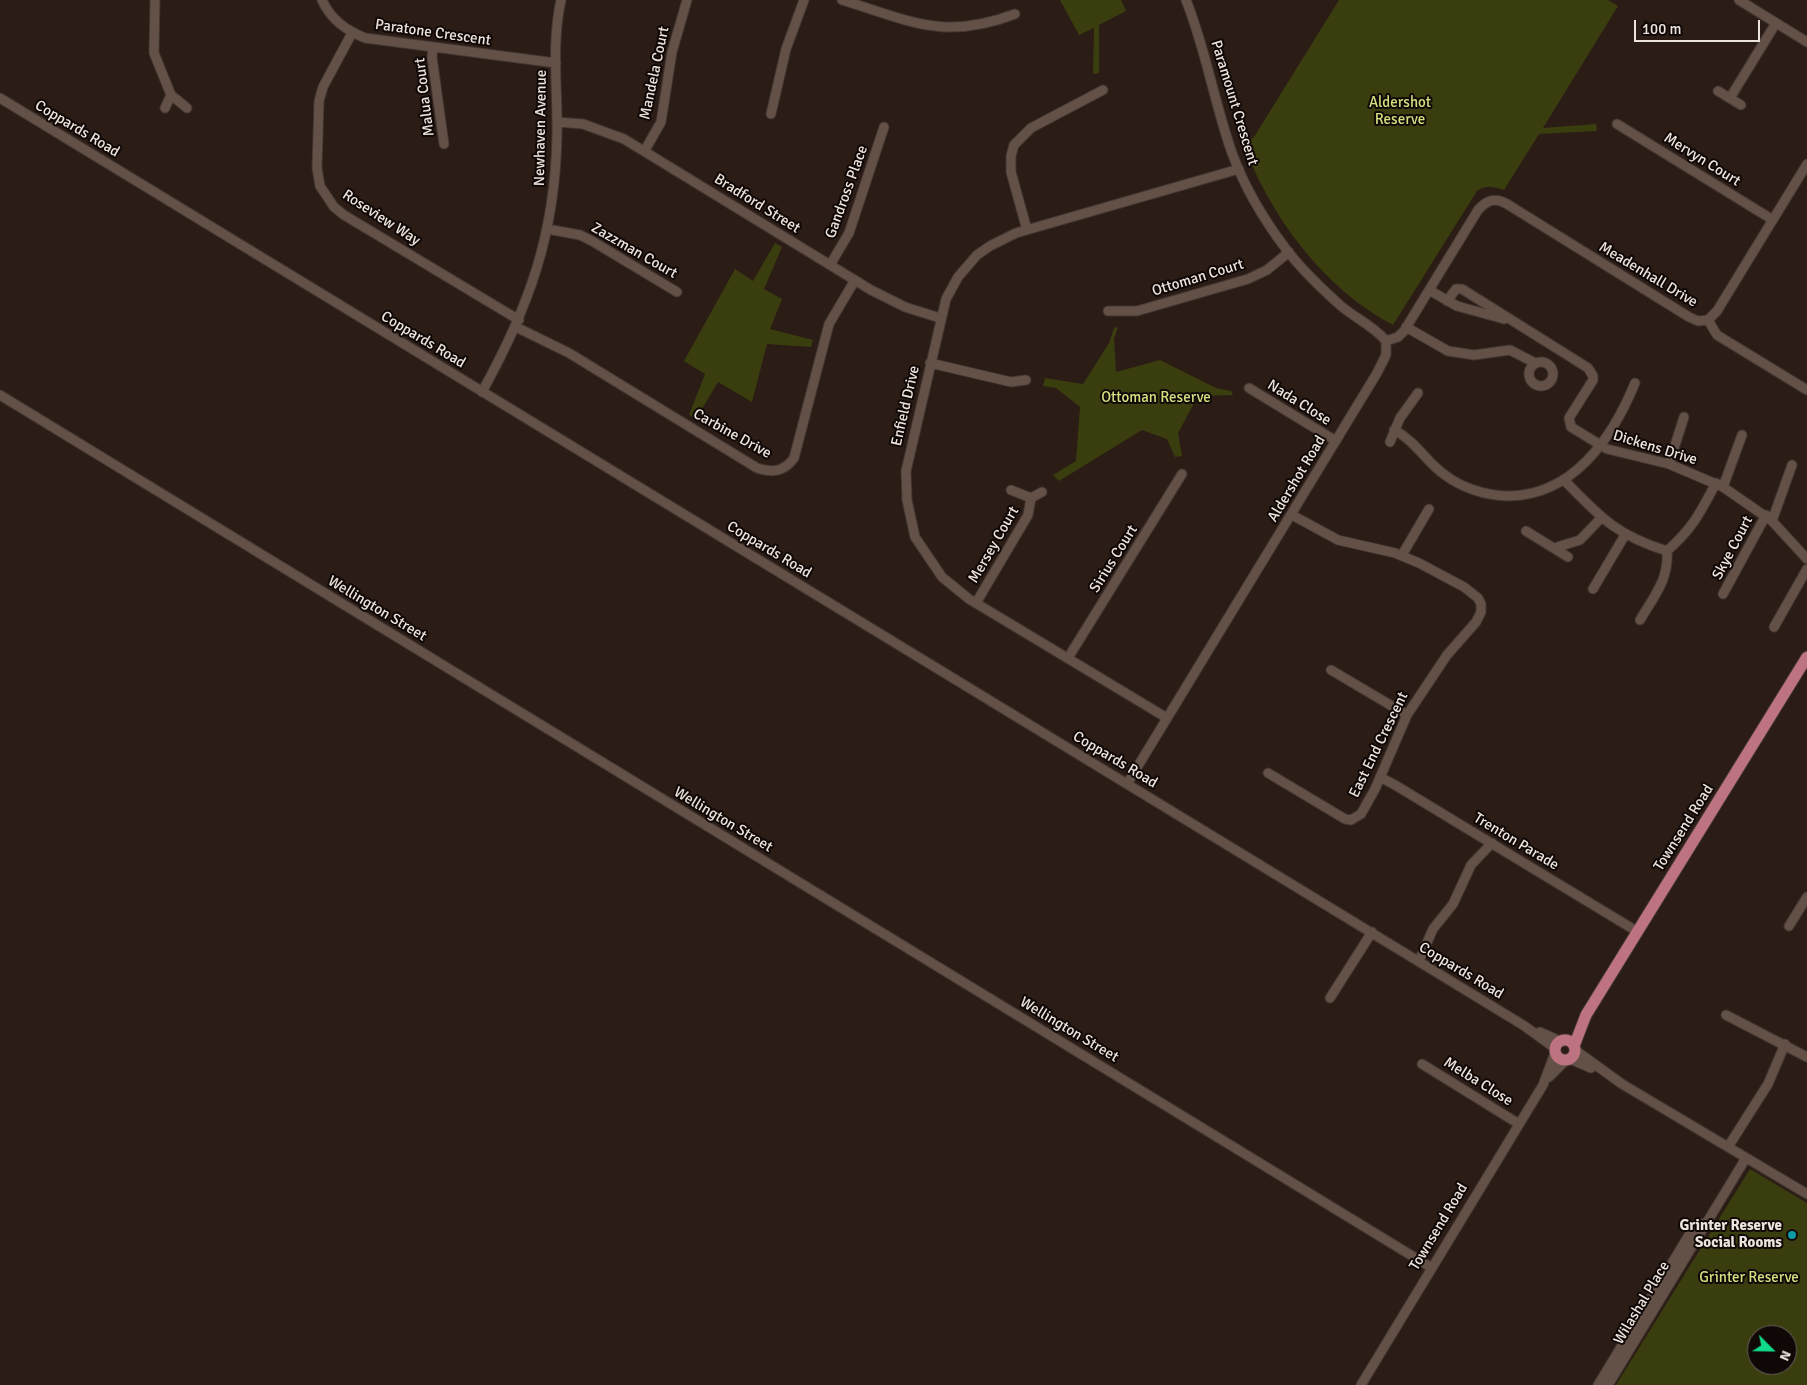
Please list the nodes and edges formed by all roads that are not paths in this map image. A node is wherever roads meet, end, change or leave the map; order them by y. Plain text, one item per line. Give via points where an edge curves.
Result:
1 (155, 0) edge
2 (322, 0) edge
3 (561, 0) edge
4 (687, 0) edge
5 (804, 0) edge
6 (842, 0) edge
7 (1186, 0) edge
8 (1739, 0) edge
9 (1015, 14) dead end
10 (1776, 23) junction
11 (352, 33) junction
12 (1807, 42) edge
13 (433, 47) junction
14 (556, 64) junction
15 (1102, 90) dead end
16 (1718, 91) dead end
17 (171, 95) junction
18 (0, 98) edge
19 (1730, 98) junction
20 (1740, 104) dead end
21 (165, 108) dead end
22 (187, 108) dead end
23 (771, 114) dead end
24 (557, 122) junction
25 (1617, 124) dead end
26 (884, 127) dead end
27 (444, 144) dead end
28 (645, 150) junction
29 (1807, 164) edge
30 (1239, 169) junction
31 (1772, 220) junction
32 (547, 229) junction
33 (1027, 230) junction
34 (1289, 252) junction
35 (830, 265) junction
36 (855, 280) junction
37 (1429, 290) junction
38 (677, 292) dead end
39 (1447, 301) junction
40 (1486, 304) junction
41 (1108, 311) dead end
42 (1480, 313) junction
43 (940, 318) junction
44 (1509, 320) junction
45 (1708, 320) junction
46 (518, 324) junction
47 (1406, 327) junction
48 (1386, 341) junction
49 (930, 363) junction
50 (1535, 363) dead end
51 (1026, 380) dead end
52 (1635, 383) dead end
53 (1248, 388) dead end
54 (1807, 390) edge
55 (482, 392) junction
56 (1418, 393) dead end
57 (0, 395) edge
58 (1684, 417) dead end
59 (1394, 430) junction
60 (1742, 435) dead end
61 (1336, 441) junction
62 (1390, 442) dead end
63 (1600, 446) junction
64 (1668, 464) junction
65 (1792, 465) dead end
66 (1182, 474) dead end
67 (1564, 480) junction
68 (1719, 485) junction
69 (1011, 490) dead end
70 (1042, 492) dead end
71 (1031, 498) junction
72 (1429, 509) dead end
73 (1292, 514) junction
74 (1602, 517) junction
75 (1769, 518) junction
76 (1526, 532) dead end
77 (1624, 535) junction
78 (1554, 548) junction
79 (1667, 551) junction
80 (1402, 555) junction
81 (1568, 557) dead end
82 (1807, 559) edge
83 (1807, 568) edge
84 (1593, 590) dead end
85 (1723, 594) dead end
86 (976, 603) junction
87 (1640, 620) dead end
88 (1774, 627) dead end
89 (1807, 657) edge
90 (1068, 658) junction
91 (1331, 670) dead end
92 (1407, 715) junction
93 (1167, 718) junction
94 (1268, 773) dead end
95 (1380, 777) junction
96 (1127, 784) junction
97 (1492, 844) junction
98 (1807, 897) edge
99 (1789, 926) dead end
100 (1372, 932) junction
101 (1638, 932) junction
102 (1419, 961) junction
103 (1330, 998) dead end
104 (1726, 1015) dead end
105 (1785, 1044) junction
106 (1565, 1050) junction
107 (1807, 1057) edge
108 (1422, 1064) dead end
109 (1519, 1124) junction
110 (1728, 1147) junction
111 (1746, 1158) junction
112 (1807, 1194) edge
113 (1707, 1223) junction
114 (1432, 1268) junction
115 (1361, 1385) edge
116 (1598, 1385) edge
117 (1608, 1385) edge

1 - 17 street via 154,53
2 - 11 street, Paratone Crescent via 333,18
3 - 14 street, Newhaven Avenue
4 - 28 street, Mandela Court via 672,52 661,122
5 - 23 street via 786,49
6 - 9 street via 938,28 980,26
7 - 30 street, Paramount Crescent
8 - 10 street
10 - 12 street
10 - 19 street
11 - 13 street, Paratone Crescent via 379,41
11 - 46 street, Roseview Way via 320,94 317,168 323,193 344,215
13 - 14 street, Paratone Crescent
13 - 27 street, Malua Court
14 - 24 street, Newhaven Avenue
15 - 33 street via 1030,128 1014,144 1011,172
16 - 19 street
17 - 21 street
17 - 22 street
18 - 55 street, Coppards Road
19 - 20 street
24 - 28 street, Bradford Street via 583,124
24 - 32 street, Newhaven Avenue via 555,176
25 - 31 street, Mervyn Court
26 - 35 street, Gandross Place via 849,233
28 - 35 street, Bradford Street
29 - 31 street, Meadenhall Drive
30 - 33 street, Enfield Drive
30 - 34 street, Paramount Crescent via 1266,220
31 - 45 street, Meadenhall Drive via 1717,311
32 - 38 street, Zazzman Court via 580,235
32 - 46 street, Newhaven Avenue via 533,285
33 - 43 street, Enfield Drive via 1004,238 972,261 951,289
34 - 41 street, Ottoman Court via 1267,270 1248,279 1137,311
34 - 48 street, Paramount Crescent via 1341,306
35 - 36 street, Bradford Street
36 - 43 street, Bradford Street via 888,299
36 - 46 street, Carbine Drive via 829,324 794,458 783,469 775,471 765,471 752,465
37 - 39 street, Dickens Drive
37 - 45 street, Meadenhall Drive via 1478,210 1493,200 1502,202 1689,317 1698,321
37 - 47 street
39 - 40 street, Dickens Drive via 1459,289
39 - 42 street, Dickens Drive
40 - 42 street
40 - 44 street, Dickens Drive
42 - 44 street, Dickens Drive
43 - 49 street, Enfield Drive
44 - 63 street, Dickens Drive via 1591,372 1590,384 1569,423
45 - 54 street via 1718,335
46 - 55 street, Newhaven Avenue
47 - 48 street via 1400,335
47 - 50 street via 1448,351 1474,355 1510,350
48 - 61 street, Aldershot Road via 1388,349 1383,363
49 - 51 street via 1011,382
49 - 86 street, Enfield Drive via 906,471 909,518 915,536 942,577
52 - 63 street via 1618,420
53 - 61 street, Nada Close
55 - 96 street, Coppards Road
56 - 59 street
57 - 114 street, Wellington Street
58 - 64 street
59 - 62 street
59 - 67 street via 1412,441 1445,476 1482,493 1499,496 1530,494
60 - 68 street
61 - 73 street, Aldershot Road
63 - 64 street, Dickens Drive
63 - 67 street
64 - 68 street, Dickens Drive
65 - 75 street, Skye Court
66 - 90 street, Sirius Court
67 - 74 street
68 - 75 street, Dickens Drive
68 - 79 street via 1692,527
69 - 71 street, Mersey Court
70 - 71 street, Mersey Court
71 - 86 street, Mersey Court via 1028,515
72 - 80 street
73 - 80 street, East End Crescent via 1338,540
73 - 93 street, Aldershot Road
74 - 77 street
74 - 78 street via 1580,540
75 - 82 street, Dickens Drive
75 - 85 street, Skye Court
76 - 78 street
77 - 79 street
77 - 84 street
78 - 81 street
79 - 87 street via 1668,567
80 - 92 street, East End Crescent via 1464,586 1478,598 1481,612 1438,667
83 - 88 street
86 - 90 street, Enfield Drive
89 - 101 main road, Townsend Road
90 - 93 street, Enfield Drive
91 - 92 street
92 - 95 street, East End Crescent
93 - 96 street, Aldershot Road
94 - 95 street, East End Crescent via 1351,820 1361,814
95 - 97 street, Trenton Parade
96 - 100 street, Coppards Road
97 - 101 street, Trenton Parade
97 - 102 street via 1471,865 1453,904 1433,929
98 - 99 street
100 - 102 street, Coppards Road
100 - 103 street
101 - 106 main road, Townsend Road
102 - 106 street, Coppards Road
104 - 105 street
105 - 107 street
105 - 110 street via 1768,1084
106 - 109 street, Townsend Road
106 - 110 street, Coppards Road
108 - 109 street, Melba Close
109 - 114 street, Townsend Road
110 - 111 street, Coppards Road
111 - 112 street, Coppards Road
111 - 113 street, Wilashal Place
113 - 116 street via 1695,1224
113 - 117 street, Wilashal Place
114 - 115 street, Townsend Road

